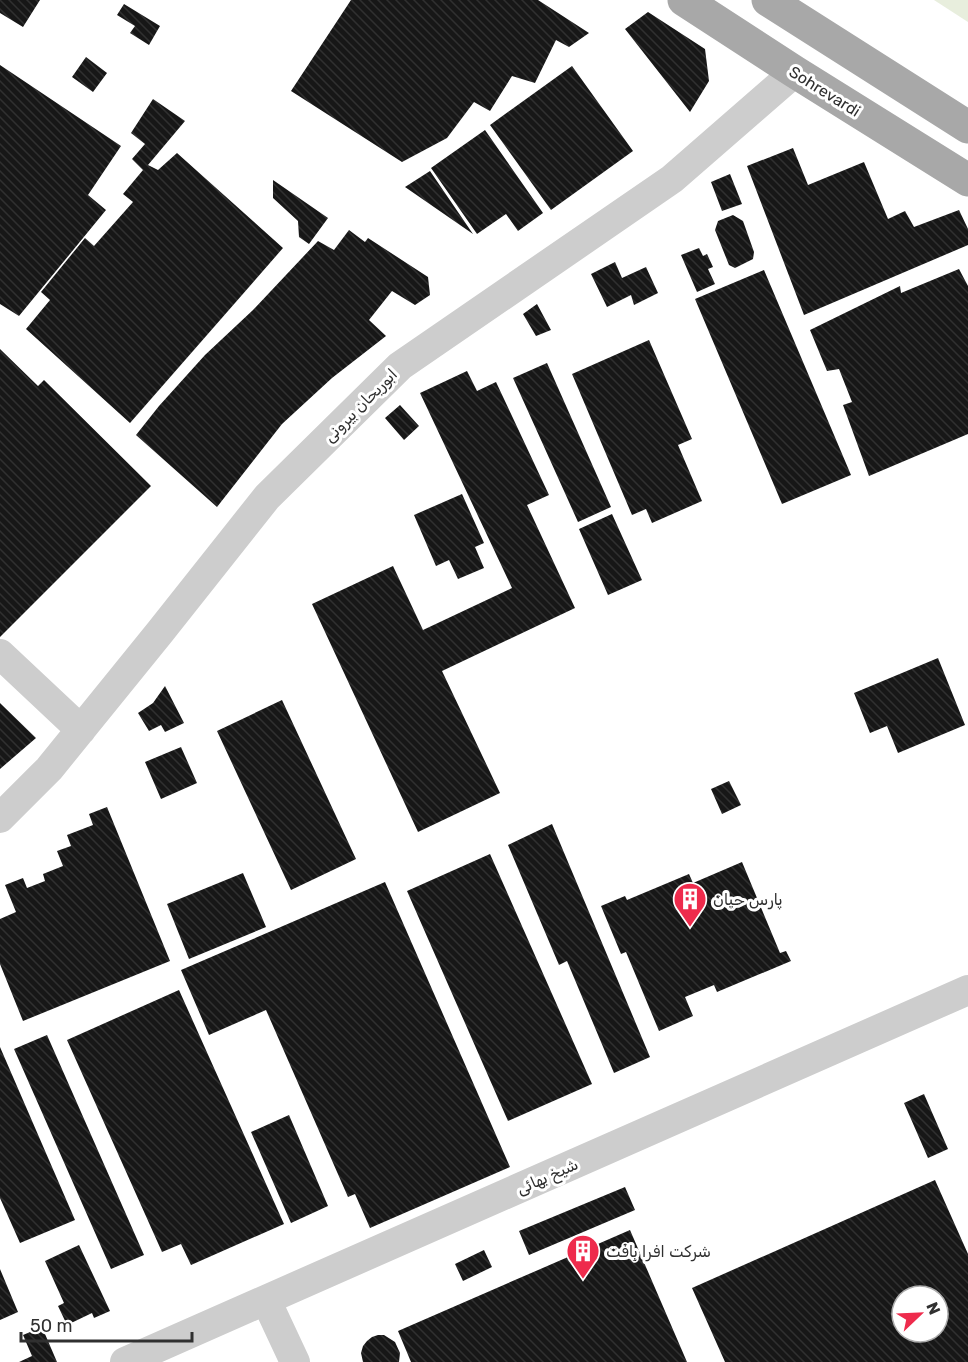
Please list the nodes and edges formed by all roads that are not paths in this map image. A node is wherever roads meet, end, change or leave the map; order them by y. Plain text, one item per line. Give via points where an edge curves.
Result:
1 (684, 0) edge
2 (768, 0) edge
3 (795, 72) junction
4 (968, 127) edge
5 (968, 180) edge
6 (0, 654) edge
7 (81, 730) junction
8 (0, 818) edge
9 (968, 990) edge
10 (266, 1300) junction
11 (125, 1362) edge
12 (295, 1362) edge

1 - 3 main road, Sohrevardi
2 - 4 main road
3 - 5 main road, Sohrevardi
3 - 7 street, ابوریحان بیرونی via 672,179 399,366 267,497
6 - 7 street
7 - 8 street, ابوریحان بیرونی
9 - 10 street, شیخ بهائی
10 - 11 street, شیخ بهائی
10 - 12 street

